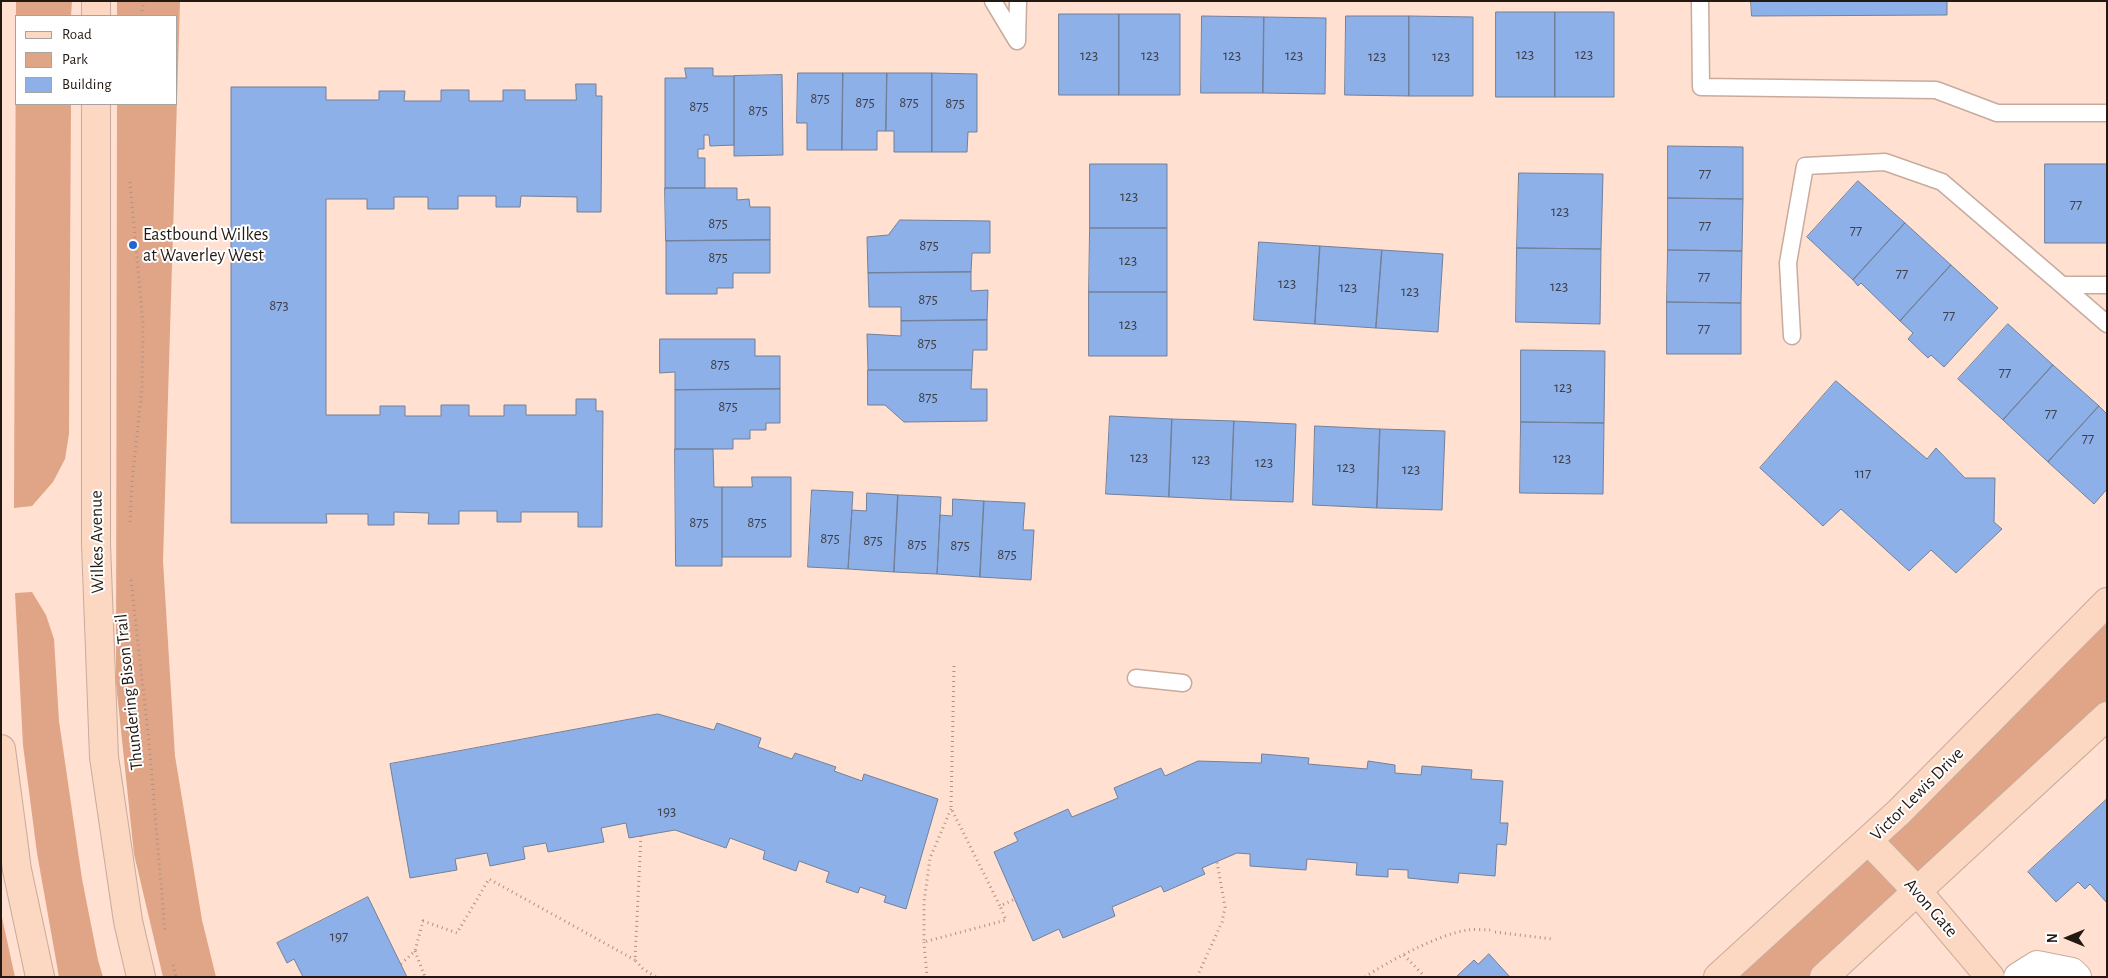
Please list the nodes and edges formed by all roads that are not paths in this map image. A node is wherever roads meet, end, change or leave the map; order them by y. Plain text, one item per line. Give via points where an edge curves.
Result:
1 (96, 1) edge
2 (993, 1) edge
3 (1018, 1) edge
4 (1700, 1) edge
5 (96, 15) edge
6 (96, 105) edge
7 (2107, 113) edge
8 (2062, 285) junction
9 (2107, 285) edge
10 (2107, 324) edge
11 (1792, 336) dead end
12 (2107, 602) edge
13 (1136, 678) dead end
14 (1183, 683) dead end
15 (2107, 716) edge
16 (1, 749) edge
17 (1869, 841) junction
18 (1918, 892) junction
19 (40, 977) edge
20 (142, 977) edge
21 (1718, 977) edge
22 (1824, 977) edge
23 (1990, 977) edge
24 (2018, 977) edge
25 (2077, 977) edge

1 - 5 main road
2 - 3 lane via 1017,41
4 - 7 lane via 1700,88 1936,90 1997,113
6 - 20 main road, Wilkes Avenue via 96,544 104,757 128,921
8 - 9 lane
8 - 10 lane
8 - 11 lane via 1942,182 1885,162 1805,166 1788,263
12 - 17 main road, Victor Lewis Drive
13 - 14 lane
15 - 18 main road
16 - 19 main road via 17,870
17 - 18 main road, Avon Gate
17 - 21 main road, Victor Lewis Drive
18 - 22 main road
18 - 23 main road, Avon Gate
24 - 25 street via 2037,965 2072,972

